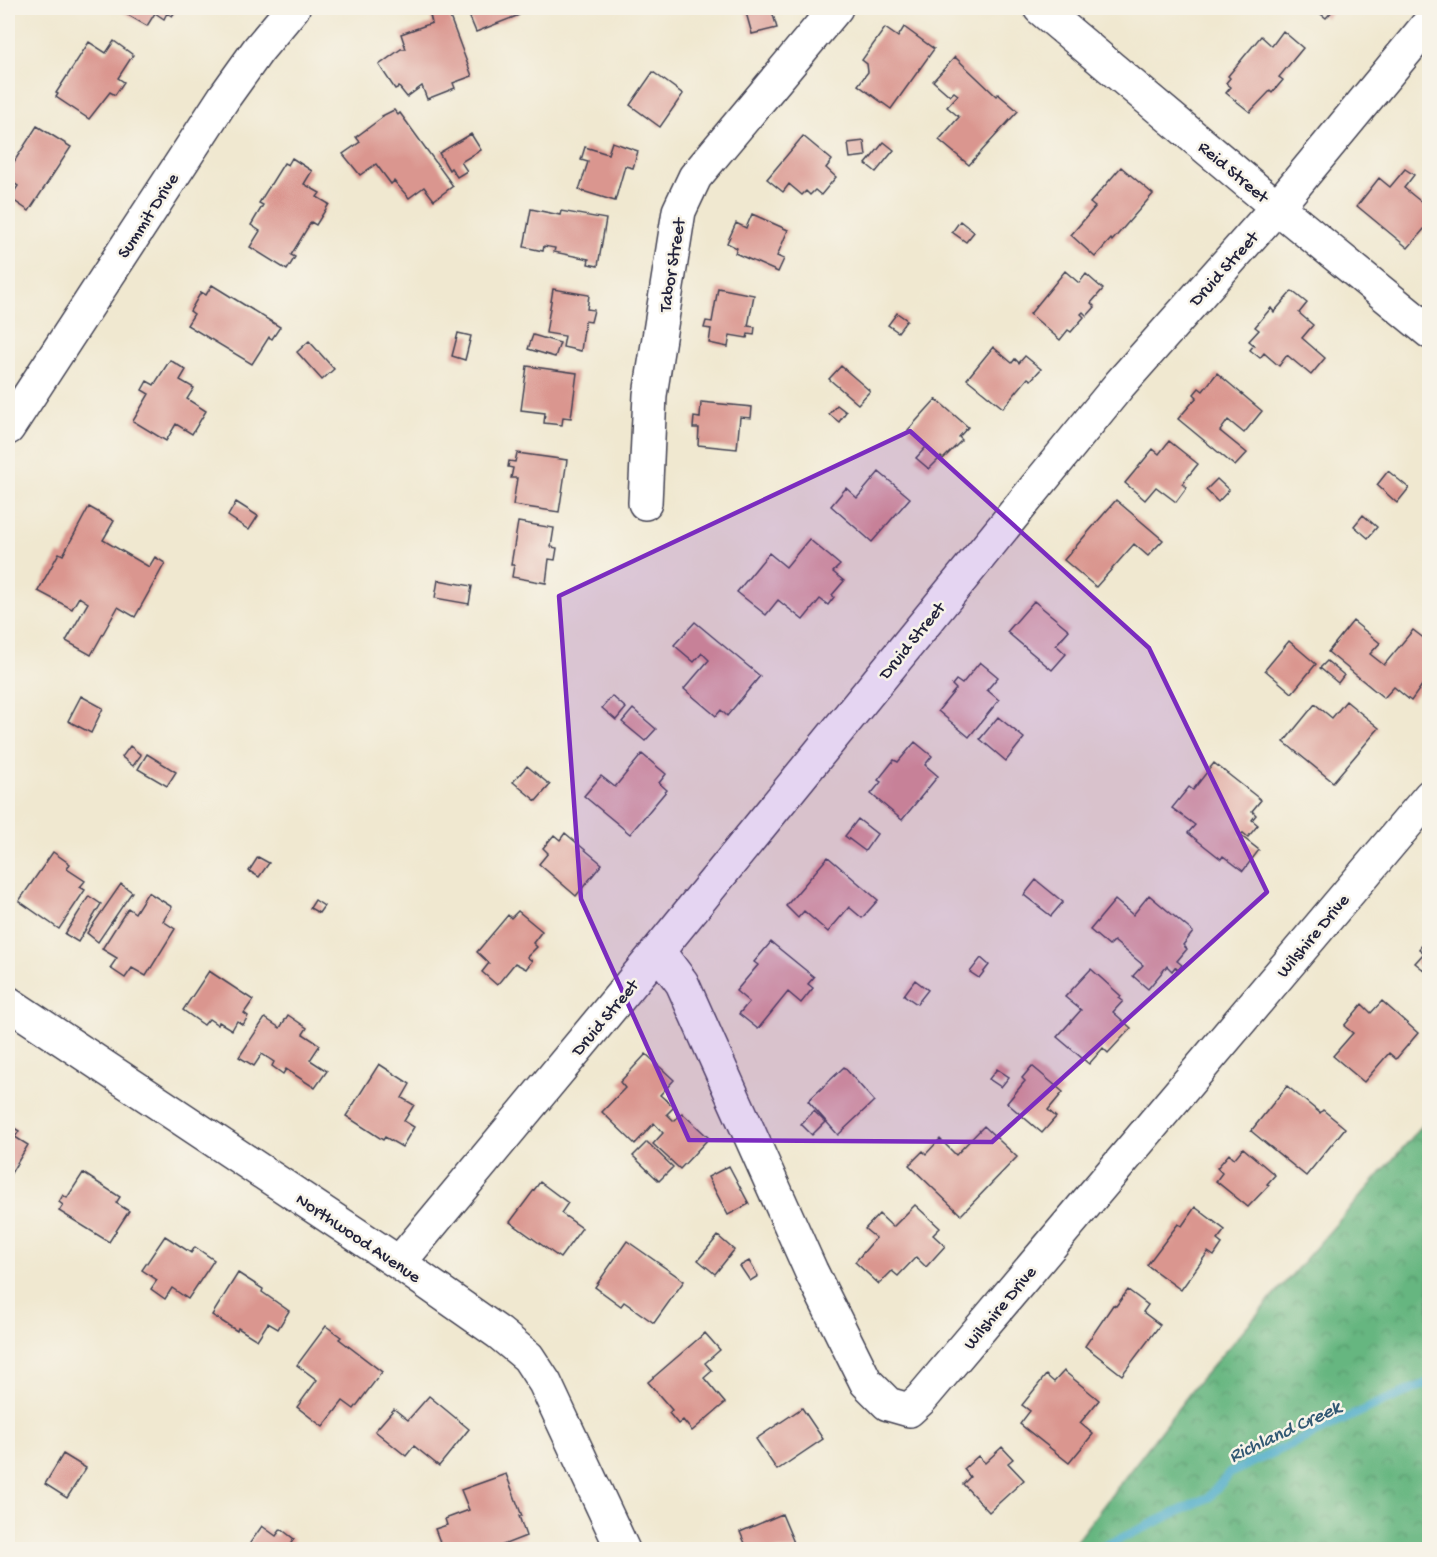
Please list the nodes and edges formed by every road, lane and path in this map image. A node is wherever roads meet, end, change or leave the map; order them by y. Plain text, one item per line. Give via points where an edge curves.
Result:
1 (294, 8) edge
2 (836, 8) edge
3 (1040, 8) edge
4 (1430, 22) edge
5 (1277, 207) junction
6 (1430, 332) edge
7 (8, 428) edge
8 (645, 503) dead end
9 (1430, 796) edge
10 (658, 951) junction
11 (8, 1003) edge
12 (399, 1263) junction
13 (622, 1550) edge

1 - 7 street, Summit Drive via 225,96
2 - 8 street, Tabor Street via 695,177 679,211 650,395
3 - 5 street, Reid Street
4 - 5 street, Druid Street
5 - 6 street, Reid Street
5 - 10 street, Druid Street via 1120,384
9 - 10 street, Wilshire Drive via 909,1410 888,1404 866,1382 811,1271 682,984
10 - 12 street, Druid Street
11 - 12 street, Northwood Avenue
12 - 13 street, Northwood Avenue via 528,1357 550,1392

